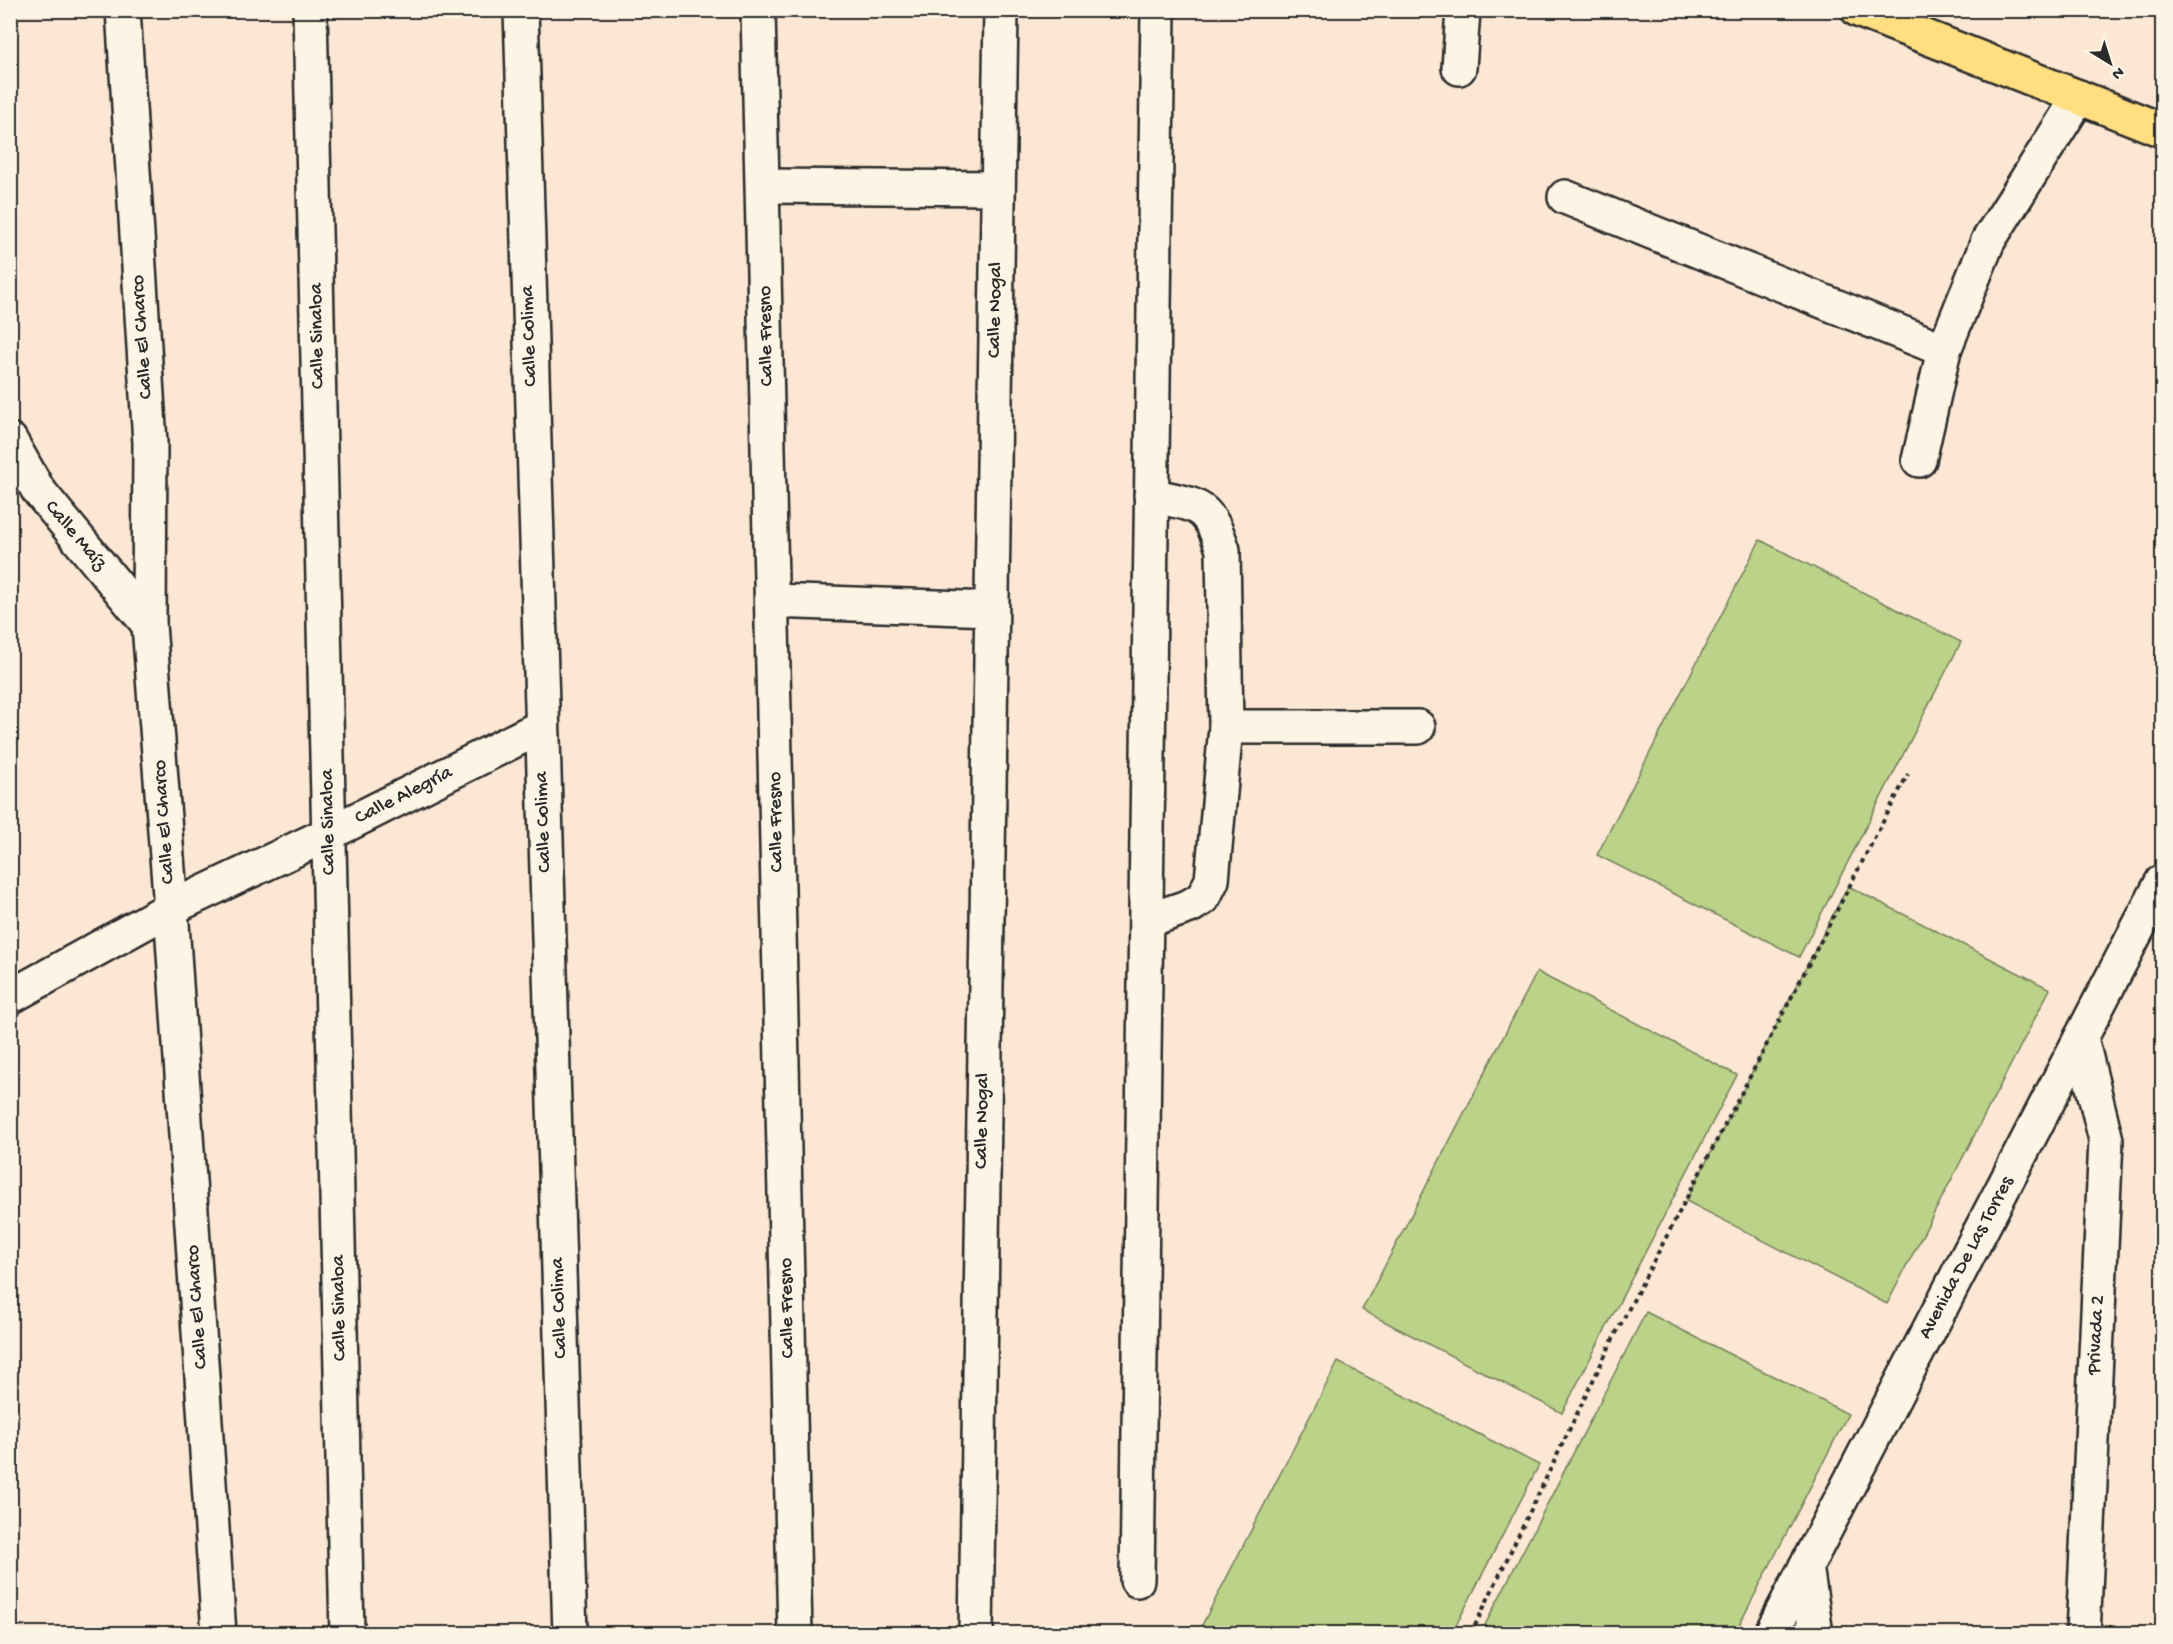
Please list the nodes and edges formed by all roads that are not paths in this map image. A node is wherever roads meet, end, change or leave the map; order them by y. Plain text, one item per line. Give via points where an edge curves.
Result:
1 (123, 10) edge
2 (310, 10) edge
3 (521, 10) edge
4 (758, 10) edge
5 (1001, 10) edge
6 (1158, 10) edge
7 (1463, 10) edge
8 (1858, 10) edge
9 (1894, 17) edge
10 (1459, 68) dead end
11 (2079, 97) junction
12 (2163, 130) edge
13 (763, 186) junction
14 (998, 188) junction
15 (1565, 197) dead end
16 (1944, 350) junction
17 (10, 440) edge
18 (1919, 460) dead end
19 (1151, 495) junction
20 (772, 602) junction
21 (991, 609) junction
22 (149, 625) junction
23 (541, 727) junction
24 (1226, 727) junction
25 (1418, 727) dead end
26 (330, 833) junction
27 (2163, 882) edge
28 (171, 908) junction
29 (1146, 921) junction
30 (10, 997) edge
31 (2081, 1038) junction
32 (1806, 1566) junction
33 (1137, 1580) dead end
34 (219, 1634) edge
35 (347, 1634) edge
36 (570, 1634) edge
37 (795, 1634) edge
38 (976, 1634) edge
39 (1771, 1634) edge
40 (1816, 1634) edge
41 (2083, 1634) edge

1 - 22 street, Calle El Charco via 150,443
2 - 26 street, Calle Sinaloa
3 - 23 street, Calle Colima
4 - 13 street, Calle Fresno
5 - 14 street, Calle Nogal
6 - 19 street
7 - 10 street
8 - 9 main road
9 - 11 main road
11 - 12 main road
11 - 16 street via 1988,241
13 - 14 street
13 - 20 street, Calle Fresno
14 - 21 street, Calle Nogal
15 - 16 street
16 - 18 street
17 - 22 street, Calle Maíz via 38,490
19 - 24 street via 1199,506 1215,525 1222,550
19 - 29 street
20 - 21 street
20 - 37 street, Calle Fresno
21 - 38 street, Calle Nogal
22 - 28 street, Calle El Charco
23 - 26 street, Calle Alegría
23 - 36 street, Calle Colima
24 - 25 street
24 - 29 street via 1212,880 1203,898
26 - 28 street, Calle Alegría
26 - 35 street, Calle Sinaloa
27 - 31 street, Avenida De Las Torres
28 - 30 street, Calle Alegría
28 - 34 street, Calle El Charco
29 - 33 street
31 - 32 street, Avenida De Las Torres
31 - 41 street, Privada 2 via 2106,1140
32 - 39 street, Avenida De Las Torres
32 - 40 street

